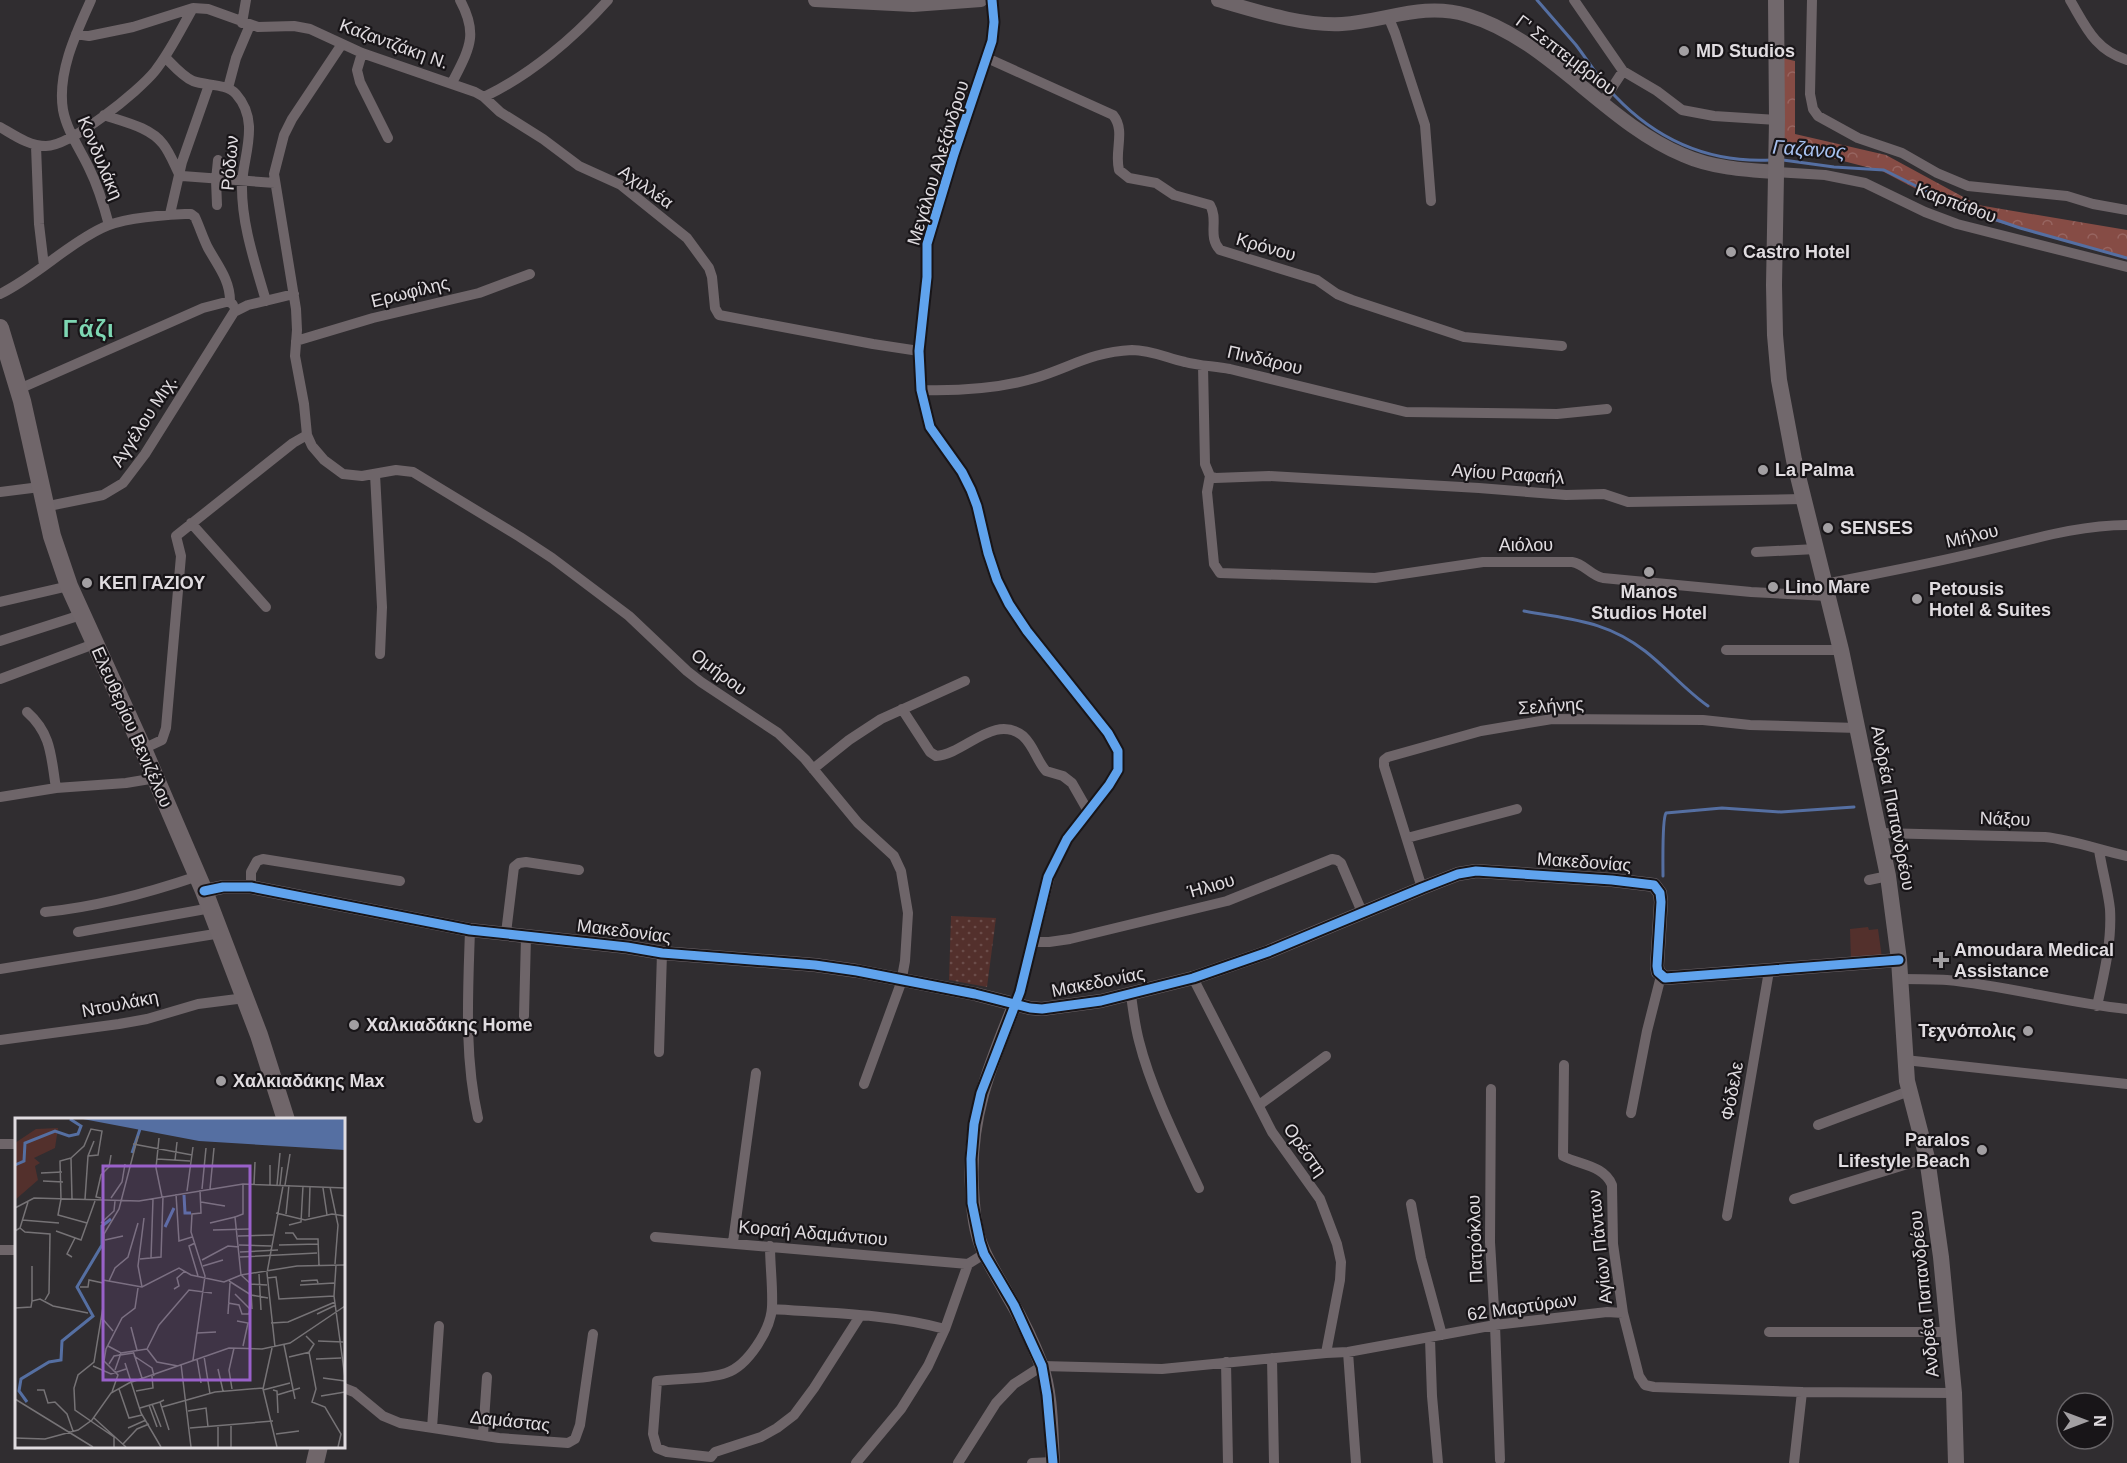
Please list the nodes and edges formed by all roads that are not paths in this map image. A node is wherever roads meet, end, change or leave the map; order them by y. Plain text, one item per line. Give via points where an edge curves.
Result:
1 (91, 0) edge
2 (246, 0) edge
3 (460, 0) edge
4 (608, 0) edge
5 (815, 0) edge
6 (973, 0) edge
7 (992, 0) edge
8 (1218, 0) edge
9 (1574, 0) edge
10 (1776, 0) edge
11 (1812, 0) edge
12 (2070, 0) edge
13 (193, 8) junction
14 (1388, 16) junction
15 (246, 24) junction
16 (76, 34) junction
17 (342, 44) junction
18 (362, 53) junction
19 (165, 57) junction
20 (987, 58) junction
21 (2127, 60) edge
22 (1621, 73) junction
23 (452, 83) junction
24 (209, 85) junction
25 (228, 88) junction
26 (484, 97) junction
27 (1605, 98) junction
28 (104, 115) junction
29 (1777, 126) junction
30 (0, 127) edge
31 (73, 137) junction
32 (388, 138) dead end
33 (36, 146) junction
34 (218, 160) dead end
35 (1776, 168) junction
36 (179, 174) junction
37 (216, 180) junction
38 (242, 182) junction
39 (275, 183) junction
40 (1431, 201) dead end
41 (217, 205) dead end
42 (2127, 210) edge
43 (170, 214) junction
44 (109, 225) junction
45 (44, 266) junction
46 (2127, 267) edge
47 (530, 274) dead end
48 (0, 294) edge
49 (294, 294) junction
50 (266, 301) junction
51 (233, 305) junction
52 (0, 328) edge
53 (296, 341) junction
54 (1562, 346) dead end
55 (4, 349) edge
56 (919, 351) junction
57 (1203, 366) junction
58 (19, 389) junction
59 (921, 390) junction
60 (1607, 409) dead end
61 (307, 435) junction
62 (375, 474) junction
63 (1210, 476) junction
64 (40, 487) junction
65 (0, 492) edge
66 (1803, 499) junction
67 (44, 507) junction
68 (191, 523) junction
69 (2127, 525) edge
70 (1816, 549) junction
71 (1756, 552) dead end
72 (69, 586) junction
73 (1826, 590) junction
74 (0, 602) edge
75 (266, 607) dead end
76 (81, 615) junction
77 (0, 641) edge
78 (94, 644) junction
79 (1726, 650) dead end
80 (1841, 650) junction
81 (380, 654) dead end
82 (0, 679) edge
83 (965, 681) dead end
84 (902, 709) junction
85 (27, 712) dead end
86 (1858, 728) junction
87 (143, 749) junction
88 (813, 770) junction
89 (156, 778) junction
90 (56, 788) junction
91 (0, 797) edge
92 (1517, 809) dead end
93 (1088, 811) junction
94 (1879, 833) junction
95 (1407, 838) junction
96 (2099, 850) junction
97 (2127, 856) edge
98 (579, 870) dead end
99 (1888, 876) junction
100 (400, 880) dead end
101 (1869, 880) dead end
102 (251, 887) junction
103 (1422, 888) junction
104 (204, 892) junction
105 (45, 912) dead end
106 (1362, 912) junction
107 (470, 930) junction
108 (78, 932) dead end
109 (221, 933) junction
110 (506, 933) junction
111 (526, 936) junction
112 (1032, 942) junction
113 (662, 953) junction
114 (1899, 960) junction
115 (0, 969) edge
116 (1769, 971) junction
117 (1661, 976) junction
118 (1193, 978) junction
119 (902, 979) junction
120 (1900, 979) junction
121 (1131, 995) junction
122 (245, 998) junction
123 (1015, 1004) junction
124 (2097, 1006) junction
125 (2127, 1009) edge
126 (524, 1016) dead end
127 (0, 1040) edge
128 (659, 1052) dead end
129 (1326, 1056) dead end
130 (1905, 1060) junction
131 (1564, 1065) dead end
132 (756, 1073) dead end
133 (864, 1084) dead end
134 (2127, 1084) edge
135 (1491, 1089) dead end
136 (1909, 1091) junction
137 (1259, 1105) junction
138 (1631, 1113) dead end
139 (286, 1118) edge
140 (478, 1118) dead end
141 (1818, 1125) dead end
142 (1927, 1158) junction
143 (1199, 1188) dead end
144 (1794, 1199) dead end
145 (1411, 1204) dead end
146 (1728, 1216) dead end
147 (656, 1237) dead end
148 (733, 1242) junction
149 (770, 1246) junction
150 (984, 1254) junction
151 (968, 1264) junction
152 (772, 1310) junction
153 (1623, 1313) junction
154 (860, 1316) junction
155 (1495, 1325) junction
156 (439, 1326) dead end
157 (945, 1329) junction
158 (1769, 1332) dead end
159 (1949, 1332) junction
160 (593, 1334) dead end
161 (1442, 1335) junction
162 (1430, 1339) junction
163 (1348, 1352) junction
164 (1326, 1353) junction
165 (1272, 1358) junction
166 (1226, 1362) junction
167 (1042, 1366) junction
168 (487, 1377) dead end
169 (345, 1388) edge
170 (1802, 1392) junction
171 (1954, 1393) junction
172 (432, 1428) junction
173 (483, 1436) junction
174 (319, 1448) edge
175 (711, 1460) edge
176 (1500, 1460) dead end
177 (1053, 1462) edge
178 (315, 1463) edge
179 (856, 1463) edge
180 (958, 1463) edge
181 (1032, 1463) edge
182 (1228, 1463) edge
183 (1274, 1463) edge
184 (1356, 1463) edge
185 (1438, 1463) edge
186 (1794, 1463) edge
187 (1956, 1463) edge

1 - 16 street, Κονδυλάκη
2 - 15 street
3 - 23 street via 472,35
4 - 26 street via 517,79
5 - 6 street via 913,5
7 - 20 street, Μεγάλου Αλεξάνδρου via 994,22
8 - 14 street, Γ' Σεπτεμβρίου via 1316,23 1342,24
9 - 22 street
10 - 29 main road, Ανδρέα Παπανδρέου
11 - 42 street via 1810,94 1818,116 1858,138 1902,153 1968,186 2067,196
12 - 21 street via 2103,49
13 - 15 street, Καζαντζάκη Ν. via 208,9
13 - 16 street via 133,27 88,36
13 - 19 street
14 - 27 street, Γ' Σεπτεμβρίου via 1434,10 1485,22 1509,33
14 - 40 street via 1425,125
15 - 17 street, Καζαντζάκη Ν. via 305,28
15 - 25 street
16 - 31 street, Κονδυλάκη via 62,95
17 - 18 street, Καζαντζάκη Ν.
17 - 39 street via 288,125
18 - 23 street, Καζαντζάκη Ν.
18 - 32 street via 357,70 360,82
19 - 24 street via 188,78
19 - 28 street via 144,82
20 - 54 street, Κρόνου via 1113,115 1120,127 1119,170 1129,178 1156,183 1174,195 1210,205 1214,212 1213,238 1220,250 1317,280 1345,298 1464,337
20 - 56 street, Μεγάλου Αλεξάνδρου via 927,244
22 - 27 street
22 - 29 street via 1657,91 1682,110
23 - 26 street, Καζαντζάκη Ν.
24 - 25 street
24 - 36 street
25 - 38 street, Ρόδων via 241,101 249,125
26 - 56 street, Αχιλλέα via 579,166 621,185 687,238 709,268 719,315
27 - 35 street, Γ' Σεπτεμβρίου via 1644,135 1684,156 1719,166
28 - 31 street
28 - 36 street via 157,138
29 - 35 main road, Ανδρέα Παπανδρέου
30 - 33 street
31 - 33 street via 55,145
31 - 44 street, Κονδυλάκη via 97,184
33 - 45 street
34 - 37 street
35 - 46 street, Καρπάθου via 1865,183 1957,224
35 - 66 main road, Ανδρέα Παπανδρέου via 1776,353
36 - 37 street
36 - 43 street
37 - 38 street
37 - 41 street
38 - 39 street
38 - 50 street, Ρόδων via 245,220
39 - 49 street
43 - 44 street
43 - 51 street via 189,214 195,218 227,281
44 - 45 street
45 - 48 street
47 - 53 street, Ερωφίλης via 479,293
49 - 50 street
49 - 53 street
50 - 51 street
51 - 58 street via 213,304
51 - 67 street, Αγγέλου Μιχ. via 146,454 123,483 102,495
52 - 55 main road, Ελευθερίου Βενιζέλου
53 - 61 street
55 - 58 main road, Ελευθερίου Βενιζέλου
56 - 59 street, Μεγάλου Αλεξάνδρου
57 - 59 street, Πινδάρου via 1156,353 1124,351 1088,357 1036,378 990,388
57 - 60 street, Πινδάρου via 1213,365 1406,412 1557,414
57 - 63 street via 1204,464
58 - 64 main road, Ελευθερίου Βενιζέλου
59 - 93 street, Μεγάλου Αλεξάνδρου via 930,427 971,490 1004,596 1116,746 1116,776
61 - 62 street, Ομήρου via 319,456 335,470 356,476
61 - 68 street
62 - 81 street via 382,607
62 - 88 street, Ομήρου via 413,472 520,537 629,616 701,682 778,733
63 - 66 street, Αγίου Ραφαήλ via 1604,494 1628,502
63 - 73 street, Αιόλου via 1207,492 1214,564 1220,573 1375,578 1484,562 1572,562 1603,578 1751,592
64 - 65 street
64 - 67 main road, Ελευθερίου Βενιζέλου
66 - 70 main road, Ανδρέα Παπανδρέου
67 - 72 main road, Ελευθερίου Βενιζέλου
68 - 75 street
68 - 87 street via 176,536 181,556 166,728 162,740
69 - 73 street, Μήλου via 2064,532
70 - 71 street
70 - 73 main road, Ανδρέα Παπανδρέου
72 - 74 street
72 - 76 main road, Ελευθερίου Βενιζέλου
73 - 80 main road, Ανδρέα Παπανδρέου
76 - 77 street
76 - 78 main road, Ελευθερίου Βενιζέλου
78 - 82 street
78 - 87 main road, Ελευθερίου Βενιζέλου
79 - 80 street
80 - 86 main road, Ανδρέα Παπανδρέου
83 - 84 street
84 - 88 street via 863,730
84 - 93 street via 936,756 999,729 1017,733 1031,746 1046,771 1072,783
85 - 90 street via 47,736
86 - 94 main road, Ανδρέα Παπανδρέου
86 - 95 street, Σελήνης via 1611,719 1552,720 1482,730 1384,760
87 - 89 main road, Ελευθερίου Βενιζέλου
88 - 119 street, Ομήρου via 899,865 908,921
89 - 90 street
89 - 104 main road, Ελευθερίου Βενιζέλου
90 - 91 street
92 - 95 street
93 - 112 street, Μεγάλου Αλεξάνδρου via 1052,868
94 - 96 street, Νάξου via 2045,837
94 - 99 main road, Ανδρέα Παπανδρέου
95 - 103 street, Σελήνης
96 - 97 street, Νάξου
96 - 124 street via 2110,924
98 - 110 street via 526,862 514,867
99 - 101 street
99 - 114 main road, Ανδρέα Παπανδρέου
100 - 102 street via 263,859 257,861 251,872
102 - 104 street, Μακεδονίας
102 - 107 street, Μακεδονίας
103 - 106 street, Μακεδονίας
103 - 117 street, Μακεδονίας via 1476,871 1654,885 1660,893
104 - 105 street
104 - 108 street
104 - 109 main road, Ελευθερίου Βενιζέλου
106 - 112 street, Ήλιου via 1341,863 1332,859 1227,901 1070,939
106 - 118 street, Μακεδονίας via 1268,952
107 - 110 street, Μακεδονίας
107 - 140 street via 468,1040
109 - 115 street
109 - 122 main road, Ελευθερίου Βενιζέλου
110 - 111 street, Μακεδονίας
111 - 113 street, Μακεδονίας
111 - 126 street
112 - 123 street, Μεγάλου Αλεξάνδρου
113 - 119 street, Μακεδονίας via 815,965
113 - 128 street
114 - 116 street
114 - 120 main road, Ανδρέα Παπανδρέου
116 - 117 street
116 - 146 street, Φόδελε
117 - 138 street
118 - 121 street, Μακεδονίας
118 - 137 street, Ορέστη
119 - 123 street, Μακεδονίας
119 - 133 street, Ομήρου
120 - 124 street via 1969,983
120 - 130 main road, Ανδρέα Παπανδρέου
121 - 123 street, Μακεδονίας via 1036,1009
121 - 143 street via 1148,1069
122 - 127 street, Ντουλάκη via 198,1004 133,1022
122 - 139 main road, Ελευθερίου Βενιζέλου
123 - 150 street, Μεγάλου Αλεξάνδρου via 986,1077 974,1124 972,1203
124 - 125 street
129 - 137 street
130 - 134 street
130 - 136 main road, Ανδρέα Παπανδρέου
131 - 153 street, Αγίων Πάντων via 1563,1156 1597,1169 1610,1179 1613,1244
132 - 148 street
135 - 155 street, Πατρόκλου via 1490,1242
136 - 141 street
136 - 142 main road, Ανδρέα Παπανδρέου
137 - 164 street, Ορέστη via 1280,1145 1320,1199 1337,1244 1340,1280
142 - 144 street
142 - 159 main road, Ανδρέα Παπανδρέου
145 - 161 street
147 - 148 street, Κοραή Αδαμάντιου
148 - 149 street, Κοραή Αδαμάντιου
149 - 151 street, Κοραή Αδαμάντιου
149 - 152 street
150 - 151 street
150 - 167 street, Μεγάλου Αλεξάνδρου via 1014,1305
151 - 157 street
152 - 154 street
152 - 175 street via 752,1355 736,1369 720,1375 657,1381 652,1434 657,1448
153 - 155 street, 62 Μαρτύρων
153 - 170 street via 1639,1376 1645,1385
154 - 157 street
154 - 175 street via 794,1415 761,1437 715,1452
155 - 161 street, 62 Μαρτύρων
155 - 176 street, Πατρόκλου
156 - 172 street
157 - 179 street via 901,1409
158 - 159 street
159 - 171 main road, Ανδρέα Παπανδρέου
160 - 173 street, Δαμάστας via 575,1439 563,1444
161 - 162 street, 62 Μαρτύρων
162 - 163 street, 62 Μαρτύρων
162 - 185 street
163 - 164 street, 62 Μαρτύρων
163 - 184 street
164 - 165 street, 62 Μαρτύρων
165 - 166 street, 62 Μαρτύρων
165 - 183 street
166 - 167 street, 62 Μαρτύρων via 1162,1369
166 - 182 street
167 - 177 street, Μεγάλου Αλεξάνδρου
167 - 180 street via 1014,1384 996,1403
168 - 173 street
169 - 172 street, Δαμάστας via 388,1419
170 - 171 street
170 - 186 street
171 - 187 main road, Ανδρέα Παπανδρέου
172 - 173 street, Δαμάστας
174 - 178 main road
177 - 181 street

